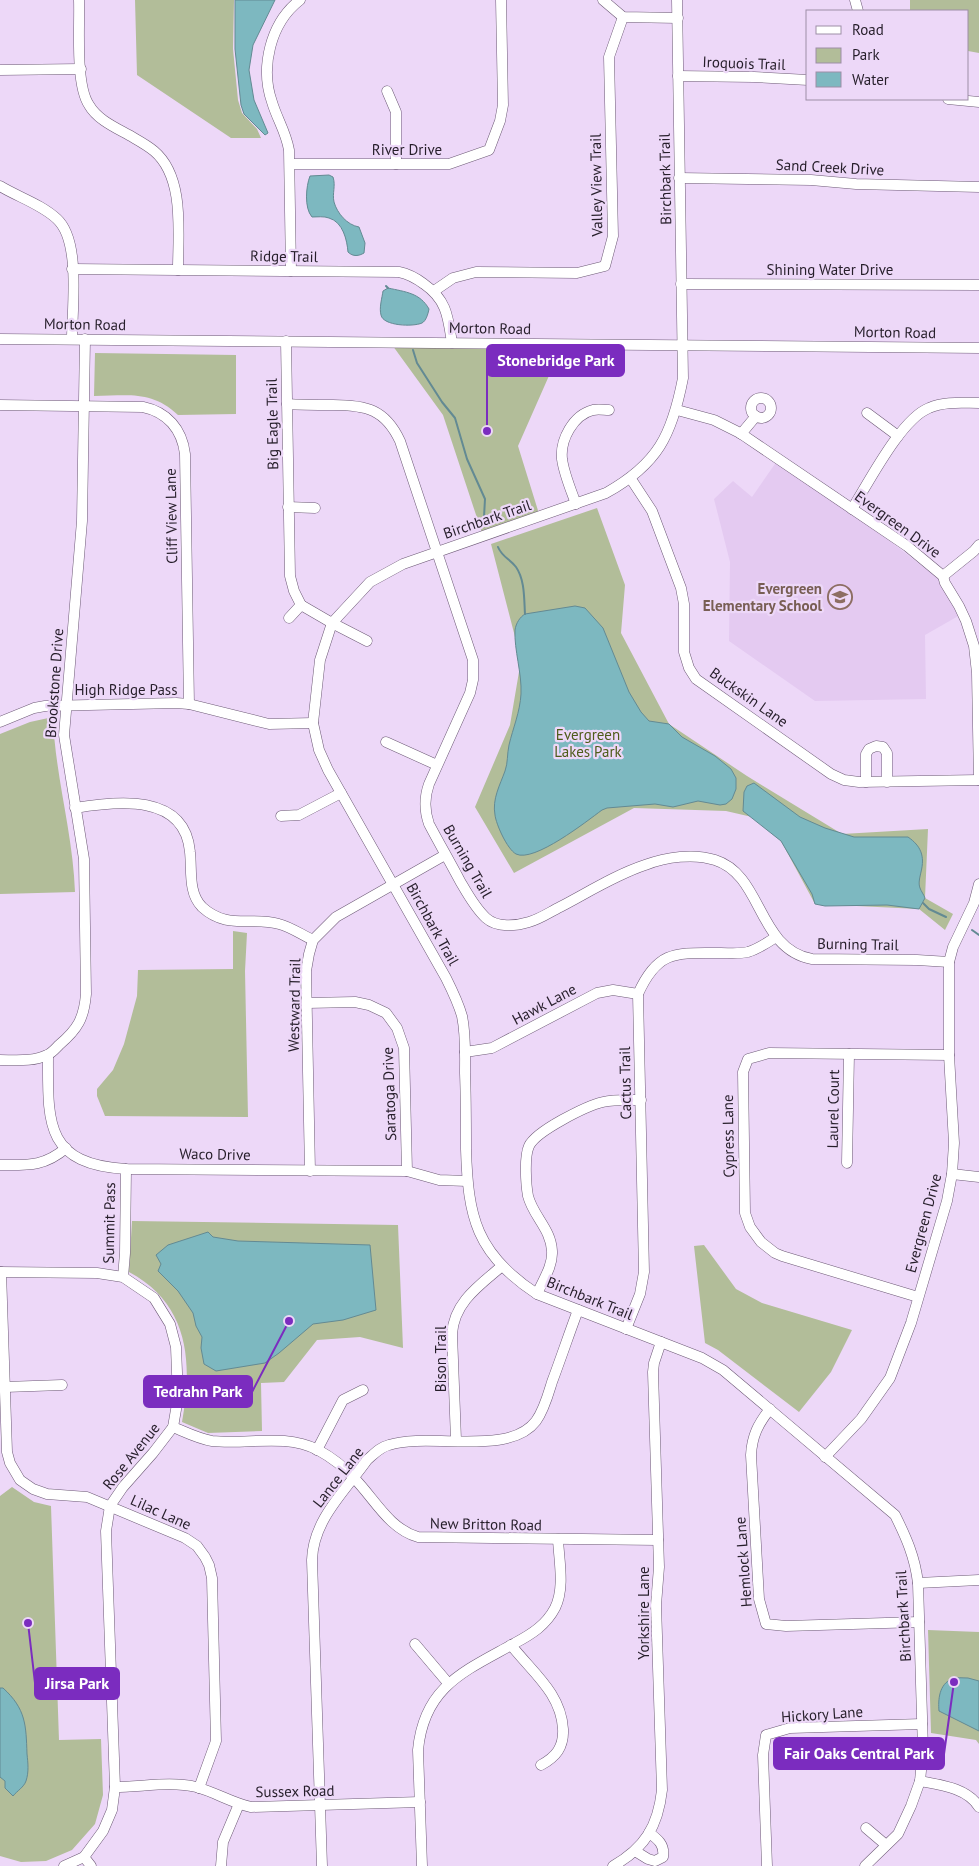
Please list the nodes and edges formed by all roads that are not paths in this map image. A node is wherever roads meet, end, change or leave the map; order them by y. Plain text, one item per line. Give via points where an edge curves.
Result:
1 (79, 0) edge
2 (300, 0) edge
3 (501, 0) edge
4 (604, 0) edge
5 (677, 0) edge
6 (623, 17) junction
7 (678, 18) junction
8 (81, 69) junction
9 (0, 70) edge
10 (678, 76) junction
11 (806, 80) edge
12 (387, 90) dead end
13 (958, 100) edge
14 (979, 102) edge
15 (290, 164) junction
16 (396, 164) junction
17 (679, 178) junction
18 (0, 186) edge
19 (979, 187) edge
20 (72, 269) junction
21 (178, 270) junction
22 (291, 271) junction
23 (681, 284) junction
24 (979, 285) edge
25 (434, 291) junction
26 (0, 339) edge
27 (72, 339) junction
28 (85, 340) junction
29 (286, 341) junction
30 (452, 343) junction
31 (682, 345) junction
32 (979, 348) edge
33 (979, 403) edge
34 (287, 404) junction
35 (0, 405) edge
36 (84, 406) junction
37 (609, 410) dead end
38 (677, 410) junction
39 (867, 413) dead end
40 (756, 416) dead end
41 (741, 434) junction
42 (898, 436) junction
43 (631, 479) junction
44 (576, 504) junction
45 (288, 507) junction
46 (315, 508) dead end
47 (852, 509) junction
48 (979, 545) edge
49 (438, 552) junction
50 (943, 576) junction
51 (301, 605) junction
52 (288, 618) dead end
53 (332, 624) junction
54 (366, 641) dead end
55 (976, 645) edge
56 (189, 704) junction
57 (66, 705) junction
58 (0, 722) edge
59 (313, 723) junction
60 (979, 736) edge
61 (386, 742) dead end
62 (437, 766) junction
63 (979, 780) edge
64 (866, 782) junction
65 (887, 782) junction
66 (342, 793) junction
67 (75, 808) junction
68 (281, 816) dead end
69 (446, 854) junction
70 (393, 884) junction
71 (979, 884) edge
72 (776, 937) junction
73 (313, 940) junction
74 (949, 962) junction
75 (638, 994) junction
76 (307, 1004) junction
77 (465, 1052) junction
78 (849, 1054) junction
79 (48, 1055) junction
80 (949, 1055) junction
81 (0, 1060) edge
82 (641, 1100) junction
83 (66, 1148) junction
84 (847, 1163) dead end
85 (0, 1165) edge
86 (126, 1169) junction
87 (310, 1170) junction
88 (406, 1171) junction
89 (952, 1174) junction
90 (979, 1177) edge
91 (467, 1182) junction
92 (502, 1266) junction
93 (1, 1272) edge
94 (123, 1277) junction
95 (537, 1294) junction
96 (918, 1297) junction
97 (578, 1310) junction
98 (626, 1328) junction
99 (661, 1342) junction
100 (62, 1385) dead end
101 (5, 1386) junction
102 (363, 1390) dead end
103 (770, 1409) junction
104 (173, 1427) junction
105 (456, 1440) junction
106 (317, 1450) junction
107 (825, 1457) junction
108 (354, 1478) junction
109 (110, 1506) junction
110 (558, 1540) junction
111 (658, 1540) junction
112 (979, 1580) edge
113 (918, 1583) junction
114 (919, 1622) junction
115 (415, 1644) dead end
116 (511, 1645) junction
117 (448, 1683) junction
118 (922, 1724) junction
119 (541, 1765) dead end
120 (920, 1781) junction
121 (115, 1787) junction
122 (199, 1788) junction
123 (420, 1802) junction
124 (239, 1804) junction
125 (320, 1806) junction
126 (979, 1807) edge
127 (866, 1828) dead end
128 (649, 1833) junction
129 (886, 1845) junction
130 (635, 1850) junction
131 (84, 1857) junction
132 (64, 1866) edge
133 (91, 1866) edge
134 (221, 1866) edge
135 (322, 1866) edge
136 (422, 1866) edge
137 (613, 1866) edge
138 (767, 1866) edge
139 (865, 1866) edge

1 - 8 street
2 - 15 street via 278,27 267,64 269,94 287,139
3 - 16 street, River Drive via 503,105 489,150 449,164
4 - 6 street
5 - 7 street, Birchbark Trail
6 - 7 street
6 - 25 street, Valley View Trail via 609,57 613,236 605,266 577,273 476,272 453,278
7 - 10 street, Birchbark Trail
8 - 9 street
8 - 21 street via 84,96 94,112 154,151 169,172 176,193
10 - 11 street, Iroquois Trail
10 - 17 street, Birchbark Trail
12 - 16 street via 396,112
13 - 14 street
15 - 16 street, River Drive
15 - 22 street
17 - 19 street, Sand Creek Drive
17 - 23 street, Birchbark Trail
18 - 20 street via 58,220 69,239
20 - 21 street, Ridge Trail
20 - 27 street
21 - 22 street, Ridge Trail
22 - 25 street, Ridge Trail via 399,272 411,275
23 - 24 street, Shining Water Drive
23 - 31 street, Birchbark Trail
25 - 30 street, Ridge Trail via 447,312
26 - 27 street, Morton Road
27 - 28 street, Morton Road
28 - 29 street, Morton Road
28 - 36 street, Brookstone Drive
29 - 30 street, Morton Road
29 - 34 street, Big Eagle Trail
30 - 31 street, Morton Road
31 - 32 street, Morton Road
31 - 38 street, Birchbark Trail via 682,378
33 - 42 street via 948,402 927,408
34 - 45 street, Big Eagle Trail
34 - 49 street, Burning Trail via 357,405 388,421 400,441
35 - 36 street, Cliff View Lane
36 - 56 street, Cliff View Lane via 148,408 170,420 182,438
36 - 57 street, Brookstone Drive via 82,521
37 - 44 street via 594,409 584,415 564,439 562,461
38 - 41 street, Evergreen Drive via 714,420
38 - 43 street, Birchbark Trail via 662,444
39 - 42 street
40 - 41 street
41 - 47 street, Evergreen Drive
42 - 47 street
43 - 44 street, Birchbark Trail
43 - 64 street, Buckskin Lane via 652,511 681,588 684,652 696,678 831,774 844,780
44 - 49 street, Birchbark Trail
45 - 46 street
45 - 51 street, Big Eagle Trail via 290,576
47 - 50 street, Evergreen Drive via 907,546
48 - 50 street
49 - 53 street, Birchbark Trail via 377,577
49 - 62 street, Burning Trail via 471,650 474,671 470,693
50 - 55 street, Evergreen Drive
51 - 52 street
51 - 53 street
53 - 54 street
53 - 59 street, Birchbark Trail via 320,660
55 - 60 street, Evergreen Drive
56 - 57 street, High Ridge Pass
56 - 59 street, High Ridge Pass via 269,724
57 - 58 street, High Ridge Pass via 34,708
57 - 67 street, Brookstone Drive via 64,745
59 - 66 street, Birchbark Trail via 322,757
60 - 63 street, Evergreen Drive
61 - 62 street
62 - 69 street, Burning Trail via 424,805 429,824
63 - 65 street, Buckskin Lane
64 - 65 street, Buckskin Lane
64 - 65 street via 866,754 876,746 883,747 886,754
66 - 68 street via 299,815
66 - 70 street, Birchbark Trail
67 - 73 street via 139,804 164,810 185,832 190,852 191,882 202,906 227,920 278,924
67 - 79 street, Brookstone Drive via 84,866 85,1006 72,1034
69 - 70 street, Westward Trail
69 - 72 street, Burning Trail via 485,918 500,925 533,921 645,865 682,857 710,858 736,871
70 - 73 street, Westward Trail via 336,917
70 - 77 street, Birchbark Trail via 455,996 464,1029
71 - 74 street, Evergreen Drive
72 - 74 street, Burning Trail via 792,952 812,958
72 - 75 street, Cactus Trail via 742,953 686,953 669,957 652,968
73 - 76 street, Westward Trail via 306,964
74 - 80 street, Evergreen Drive
75 - 77 street, Hawk Lane via 613,990 597,994 492,1048
75 - 82 street, Cactus Trail
76 - 87 street, Westward Trail
76 - 88 street, Saratoga Drive via 355,1002 369,1005 386,1013 397,1028 404,1048
77 - 91 street, Birchbark Trail
78 - 80 street, Cypress Lane
78 - 84 street, Laurel Court
78 - 96 street, Cypress Lane via 769,1053 748,1059 742,1080 745,1213 760,1242 775,1253
79 - 81 street, Brookstone Drive
79 - 83 street, Waco Drive via 49,1114 54,1130
80 - 89 street, Evergreen Drive via 954,1143
82 - 95 street via 594,1104 551,1126 528,1147 528,1196 550,1235 552,1253
82 - 98 street, Cactus Trail via 644,1279
83 - 85 street via 38,1164
83 - 86 street, Waco Drive via 93,1165
86 - 87 street, Waco Drive
86 - 94 street, Summit Pass
87 - 88 street, Waco Drive
88 - 91 street, Waco Drive via 439,1180
89 - 90 street
89 - 96 street, Evergreen Drive
91 - 92 street, Birchbark Trail via 476,1224
92 - 95 street, Birchbark Trail
92 - 105 street, Bison Trail via 466,1298 454,1320
93 - 94 street, Rose Avenue via 96,1273
93 - 101 street, Lilac Lane
94 - 104 street, Rose Avenue via 154,1298 173,1334 178,1398
95 - 97 street, Birchbark Trail
96 - 107 street, Evergreen Drive via 890,1378 861,1419
97 - 98 street, Birchbark Trail
97 - 105 street, Lance Lane via 541,1414 532,1425 507,1439
98 - 99 street, Birchbark Trail
99 - 103 street, Birchbark Trail via 716,1365
99 - 111 street, Yorkshire Lane via 653,1372
100 - 101 street
101 - 109 street, Lilac Lane via 7,1452 20,1480 42,1493 80,1496
102 - 106 street via 343,1400
103 - 107 street, Birchbark Trail
103 - 114 street, Hemlock Lane via 756,1430 751,1455 759,1599 766,1624
104 - 106 street, New Britton Road via 211,1441 279,1440
104 - 109 street, Rose Avenue
105 - 108 street, Lance Lane via 388,1445 367,1460
106 - 108 street, New Britton Road
107 - 113 street, Birchbark Trail via 895,1514 912,1550
108 - 110 street, New Britton Road via 396,1526 413,1536
108 - 125 street, Lance Lane via 323,1520 312,1554
109 - 121 street, Rose Avenue via 106,1536
109 - 122 street, Lilac Lane via 185,1538 197,1546 209,1565 216,1741
110 - 111 street, New Britton Road
110 - 116 street via 560,1584 555,1608 536,1631
111 - 128 street, Yorkshire Lane via 656,1605 662,1790 658,1812
112 - 113 street
113 - 114 street, Birchbark Trail
114 - 118 street, Birchbark Trail
115 - 117 street
116 - 117 street
116 - 119 street via 553,1694 559,1708 563,1731 560,1750 553,1759
117 - 123 street via 429,1711 421,1733 418,1758
118 - 120 street, Birchbark Trail
118 - 138 street, Hickory Lane via 790,1728 766,1735 763,1755
120 - 126 street via 960,1792
120 - 129 street, Birchbark Trail via 898,1834
121 - 122 street, Sussex Road via 182,1785
121 - 131 street, Rose Avenue via 109,1820
122 - 124 street, Sussex Road
123 - 125 street, Sussex Road
123 - 136 street
124 - 125 street, Sussex Road via 257,1808
124 - 134 street via 222,1847
125 - 135 street, Lance Lane
127 - 129 street
128 - 130 street, Yorkshire Lane via 644,1844
128 - 130 street via 662,1844 663,1857 655,1861
129 - 139 street, Birchbark Trail
130 - 137 street, Yorkshire Lane
131 - 132 street, Rose Avenue
131 - 133 street

